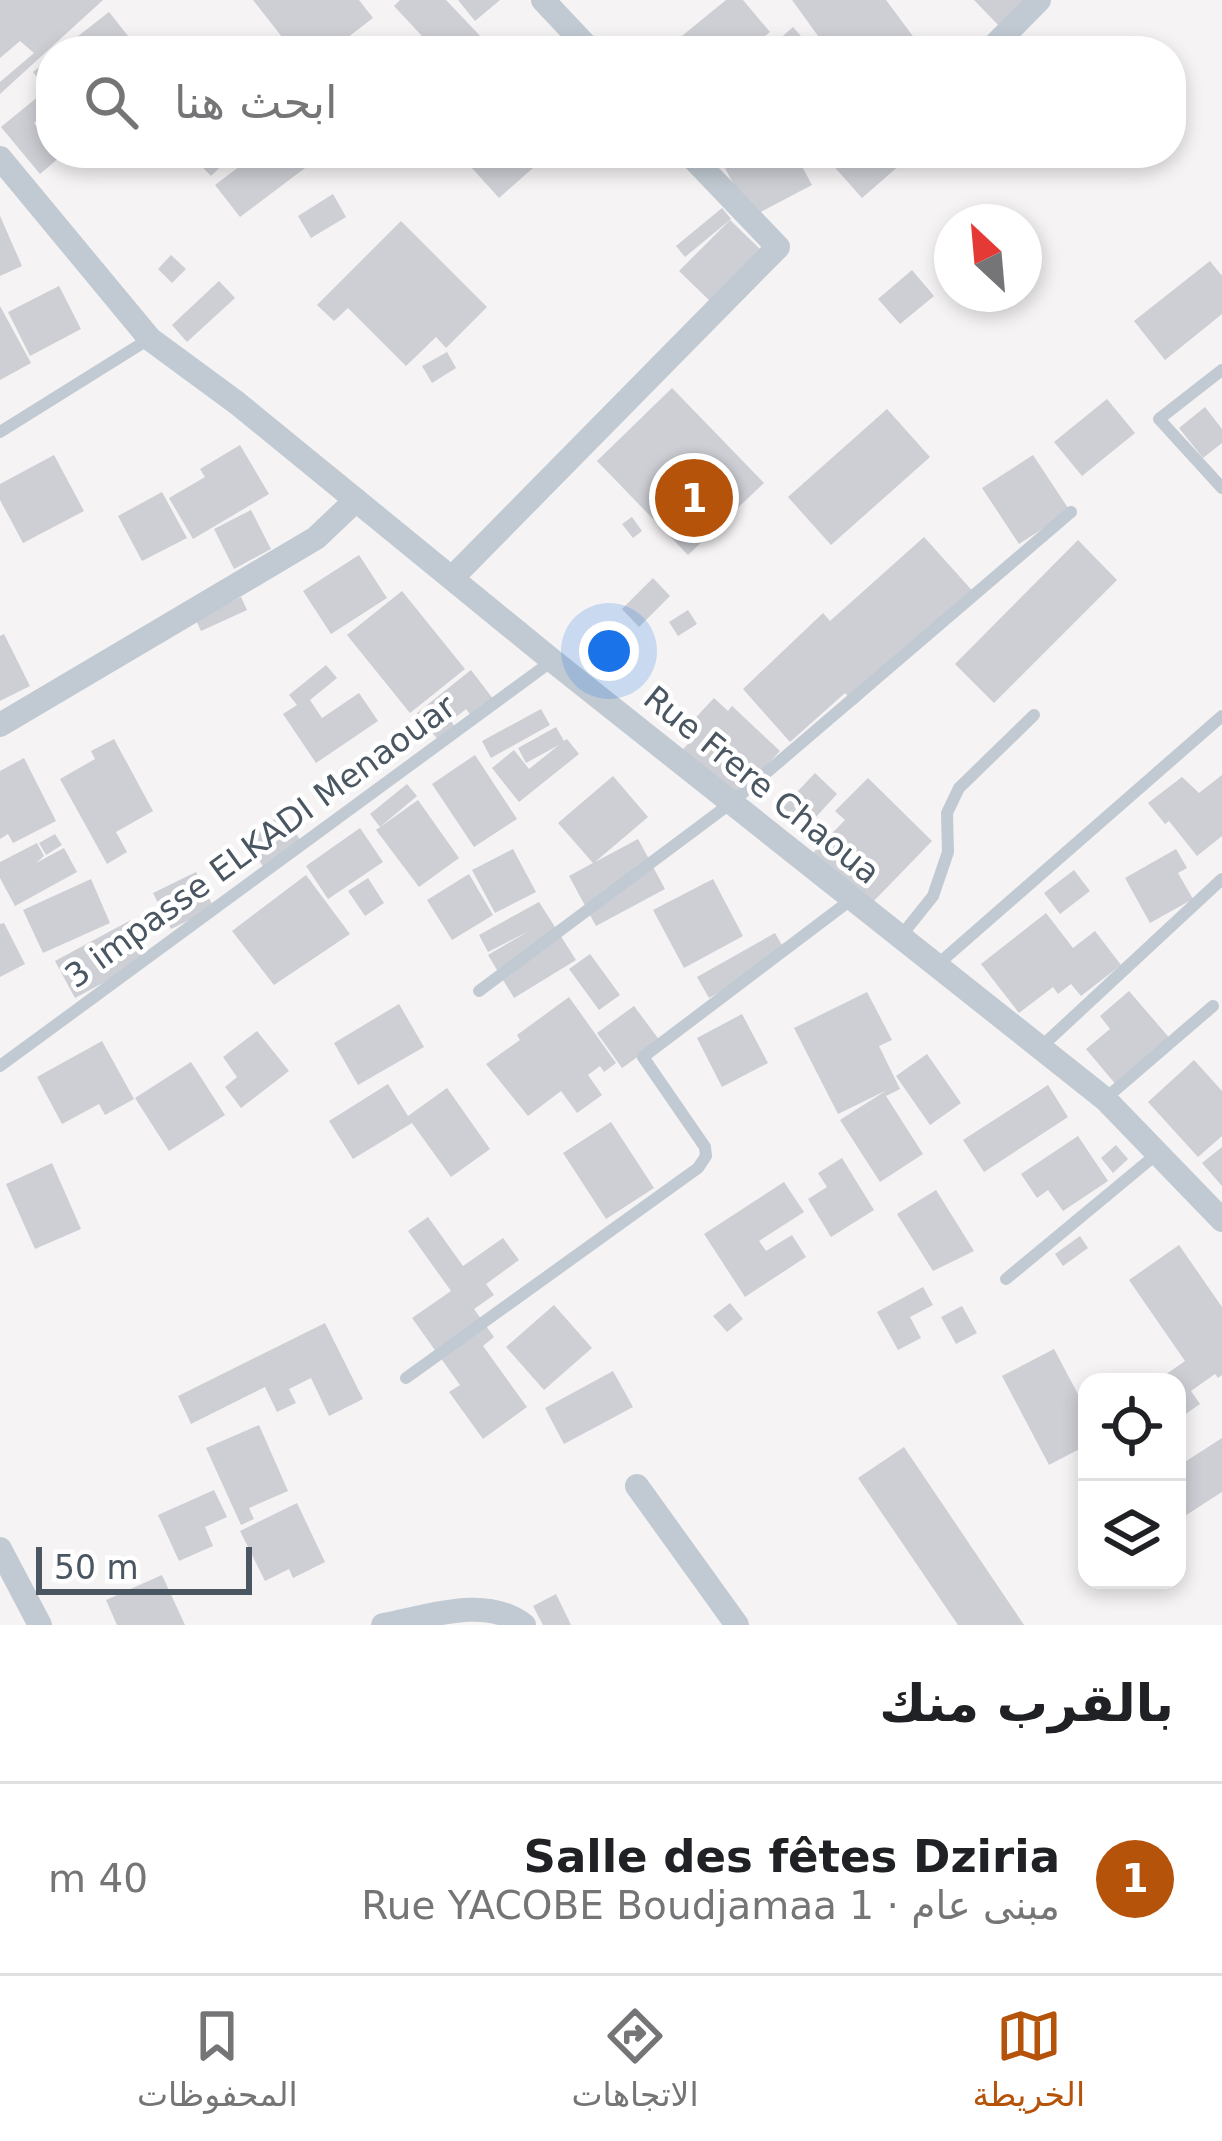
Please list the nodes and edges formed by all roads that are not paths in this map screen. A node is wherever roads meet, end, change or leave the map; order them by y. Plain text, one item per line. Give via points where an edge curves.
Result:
1 (543, 0) edge
2 (1039, 0) edge
3 (577, 36) edge
4 (1004, 36) edge
5 (0, 158) edge
6 (702, 168) edge
7 (150, 339) junction
8 (1222, 370) edge
9 (0, 432) edge
10 (1222, 488) edge
11 (356, 500) junction
12 (1071, 512) dead end
13 (452, 578) junction
14 (553, 661) junction
15 (1034, 715) dead end
16 (1222, 716) edge
17 (0, 725) edge
18 (731, 803) junction
19 (1222, 879) edge
20 (851, 898) junction
21 (900, 937) junction
22 (936, 966) junction
23 (478, 991) dead end
24 (1214, 1006) dead end
25 (1040, 1048) junction
26 (0, 1066) edge
27 (1105, 1099) junction
28 (1159, 1152) junction
29 (1222, 1220) edge
30 (1006, 1280) dead end
31 (406, 1378) dead end
32 (637, 1486) dead end
33 (0, 1549) edge
34 (40, 1625) edge
35 (383, 1625) edge
36 (524, 1625) edge
37 (737, 1625) edge

1 - 3 street
2 - 4 street
5 - 7 street, Rue Frere Chaoua
6 - 13 street via 778,247
7 - 9 lane
7 - 11 street, Rue Frere Chaoua
8 - 10 lane via 1159,419
11 - 13 street, Rue Frere Chaoua
11 - 17 street via 316,538
12 - 18 lane
13 - 14 street, Rue Frere Chaoua
14 - 18 street, Rue Frere Chaoua
14 - 26 lane, 3 impasse ELKADI Menaouar
15 - 21 lane via 958,788 933,896
16 - 22 lane
18 - 20 street, Rue Frere Chaoua
18 - 23 lane
19 - 25 lane
20 - 21 street, Rue Frere Chaoua
20 - 31 lane via 644,1057 705,1147 698,1168
21 - 22 street, Rue Frere Chaoua
22 - 25 street, Rue Frere Chaoua
24 - 27 lane
25 - 27 street, Rue Frere Chaoua
27 - 28 street, Rue Frere Chaoua
28 - 29 street, Rue Frere Chaoua
28 - 30 lane
32 - 37 street
33 - 34 street
35 - 36 street via 481,1608 505,1611

